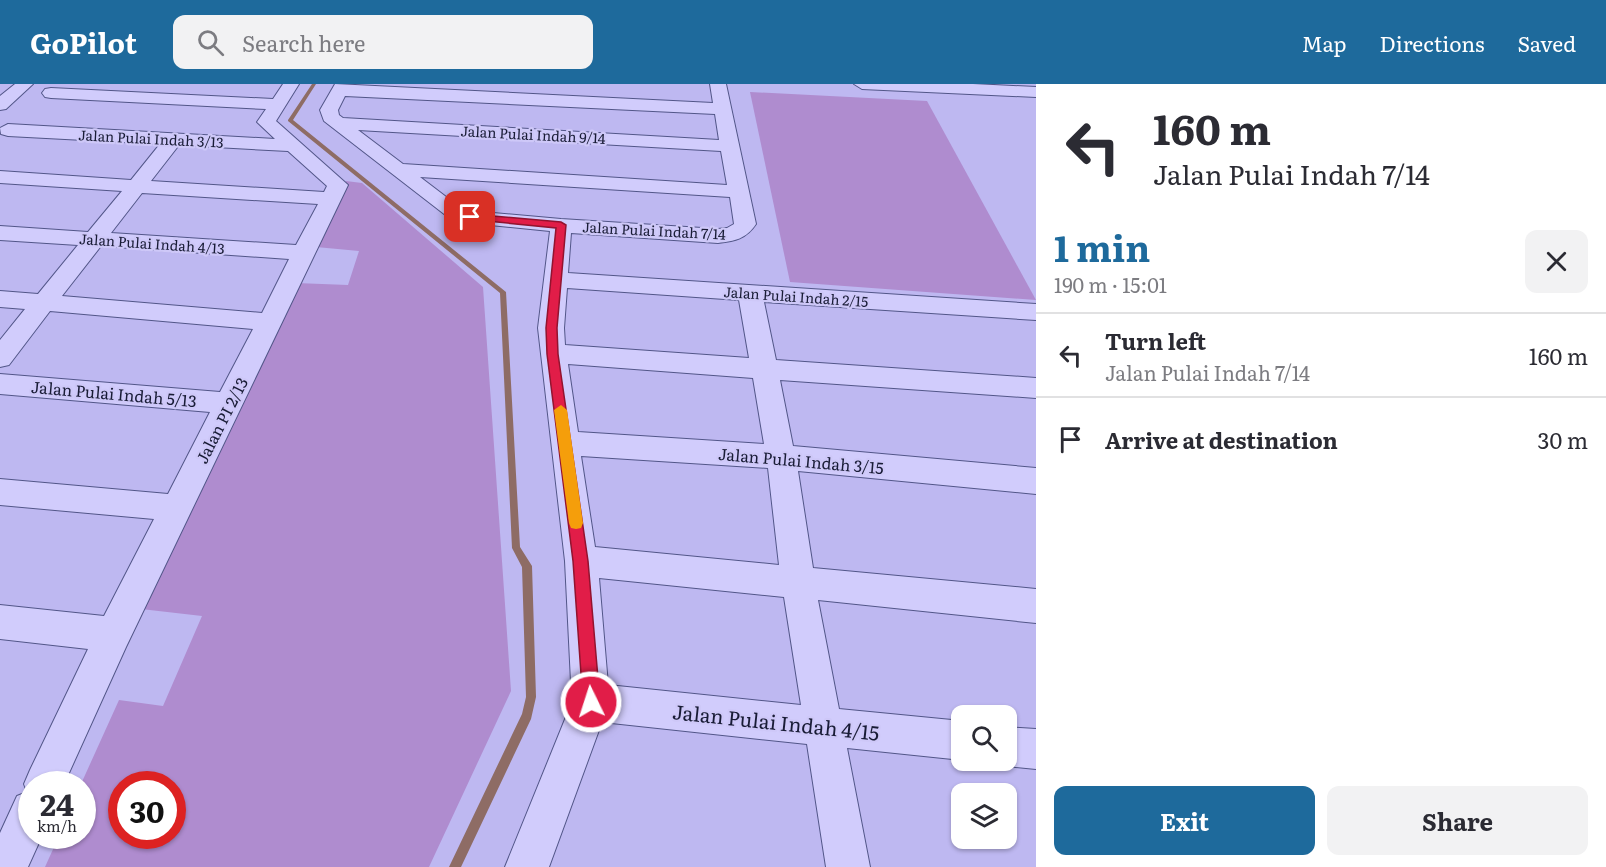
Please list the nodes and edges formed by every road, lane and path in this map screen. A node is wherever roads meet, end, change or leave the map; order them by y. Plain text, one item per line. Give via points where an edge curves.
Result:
1 (25, 84) edge
2 (291, 84) edge
3 (718, 84) edge
4 (862, 84) edge
5 (896, 85) edge
6 (341, 87) edge
7 (56, 88) edge
8 (498, 91) edge
9 (1036, 92) edge
10 (278, 104) junction
11 (0, 105) edge
12 (723, 109) junction
13 (336, 123) junction
14 (488, 131) junction
15 (4, 134) edge
16 (174, 139) junction
17 (293, 146) junction
18 (731, 146) junction
19 (396, 169) junction
20 (0, 177) edge
21 (135, 187) junction
22 (740, 192) junction
23 (331, 199) junction
24 (561, 225) junction
25 (0, 233) edge
26 (95, 240) junction
27 (304, 253) junction
28 (556, 280) junction
29 (750, 293) junction
30 (0, 299) edge
31 (43, 302) junction
32 (1032, 318) edge
33 (270, 322) junction
34 (552, 354) junction
35 (0, 358) edge
36 (765, 368) junction
37 (0, 384) edge
38 (1036, 388) edge
39 (229, 403) junction
40 (565, 442) junction
41 (781, 458) junction
42 (1036, 481) edge
43 (0, 492) edge
44 (177, 508) junction
45 (581, 561) junction
46 (798, 581) junction
47 (1036, 606) edge
48 (0, 622) edge
49 (113, 635) junction
50 (591, 702) junction
51 (823, 726) junction
52 (951, 740) edge
53 (1017, 747) edge
54 (1036, 749) edge
55 (50, 771) edge
56 (18, 823) edge
57 (6, 867) edge
58 (527, 867) edge
59 (848, 867) edge

1 - 11 street
2 - 10 street
3 - 12 street
4 - 5 street
5 - 9 street
6 - 8 street
6 - 13 street via 329,110
7 - 10 street
7 - 15 street
8 - 12 street
8 - 14 street
10 - 17 street via 266,122
12 - 18 street
13 - 14 street, Jalan Pulai Indah 9/14
13 - 19 street
14 - 18 street, Jalan Pulai Indah 9/14
15 - 16 street, Jalan Pulai Indah 3/13
16 - 17 street, Jalan Pulai Indah 3/13
16 - 21 street
17 - 23 street via 338,185
18 - 22 street
19 - 22 street
19 - 24 street, Jalan Pulai Indah 7/14 via 455,213
20 - 21 street
21 - 23 street
21 - 26 street
22 - 24 street, Jalan Pulai Indah 7/14 via 745,224 733,234
23 - 27 street, Jalan PI 2/13
24 - 28 street
25 - 26 street, Jalan Pulai Indah 4/13
26 - 27 street, Jalan Pulai Indah 4/13
26 - 31 street
27 - 33 street, Jalan PI 2/13
28 - 29 street, Jalan Pulai Indah 2/15
28 - 34 street
29 - 32 street, Jalan Pulai Indah 2/15
29 - 36 street
30 - 31 street
31 - 33 street
31 - 35 street
33 - 39 street, Jalan PI 2/13
34 - 36 street
34 - 40 street
36 - 38 street
36 - 41 street
37 - 39 street, Jalan Pulai Indah 5/13
39 - 44 street, Jalan PI 2/13
40 - 41 street, Jalan Pulai Indah 3/15
40 - 45 street
41 - 42 street, Jalan Pulai Indah 3/15
41 - 46 street
43 - 44 street
44 - 49 street, Jalan PI 2/13
45 - 46 street
45 - 50 street
46 - 47 street
46 - 51 street
48 - 49 street
49 - 55 street, Jalan PI 2/13
50 - 51 street, Jalan Pulai Indah 4/15
50 - 58 street
51 - 52 street, Jalan Pulai Indah 4/15
51 - 59 street
53 - 54 street
56 - 57 street

